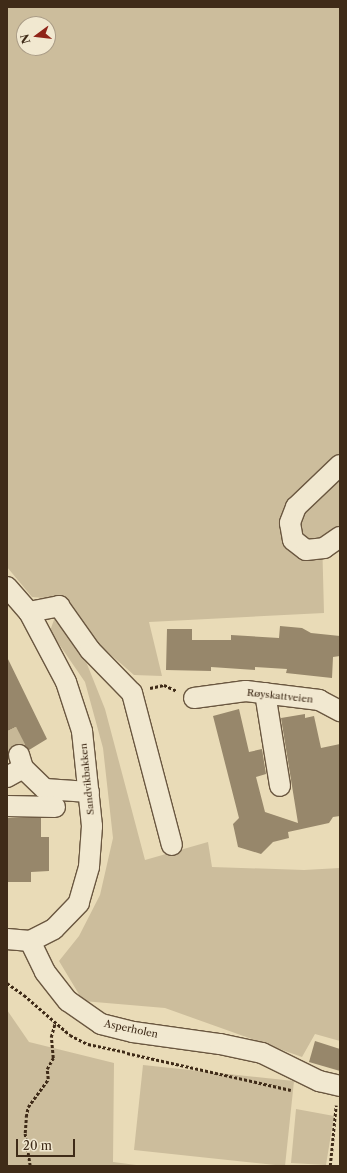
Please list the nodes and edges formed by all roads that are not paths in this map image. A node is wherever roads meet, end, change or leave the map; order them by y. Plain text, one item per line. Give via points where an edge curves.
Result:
1 (340, 465) edge
2 (340, 537) edge
3 (7, 587) edge
4 (29, 612) junction
5 (265, 694) junction
6 (194, 698) road end
7 (340, 711) edge
8 (17, 767) tunnel mouth
9 (280, 786) dead end
10 (89, 792) junction
11 (7, 806) edge
12 (55, 807) dead end
13 (172, 845) dead end
14 (7, 939) edge
15 (30, 941) junction
16 (338, 1086) edge

1 - 2 street via 296,506 290,523 293,540 306,550 324,548
3 - 4 street, Sandvikbakken
4 - 10 street, Sandvikbakken via 66,682 82,731
4 - 13 street via 59,606 90,650 132,693
5 - 6 street, Røyskattveien via 246,691
5 - 7 street, Røyskattveien via 319,700
5 - 9 street
8 - 10 street via 45,789
10 - 15 street, Sandvikbakken via 92,826 89,867 79,903 54,929
11 - 12 street
14 - 15 street
15 - 16 street, Asperholen via 45,972 68,1002 101,1024 133,1032 210,1042 262,1053 319,1081

